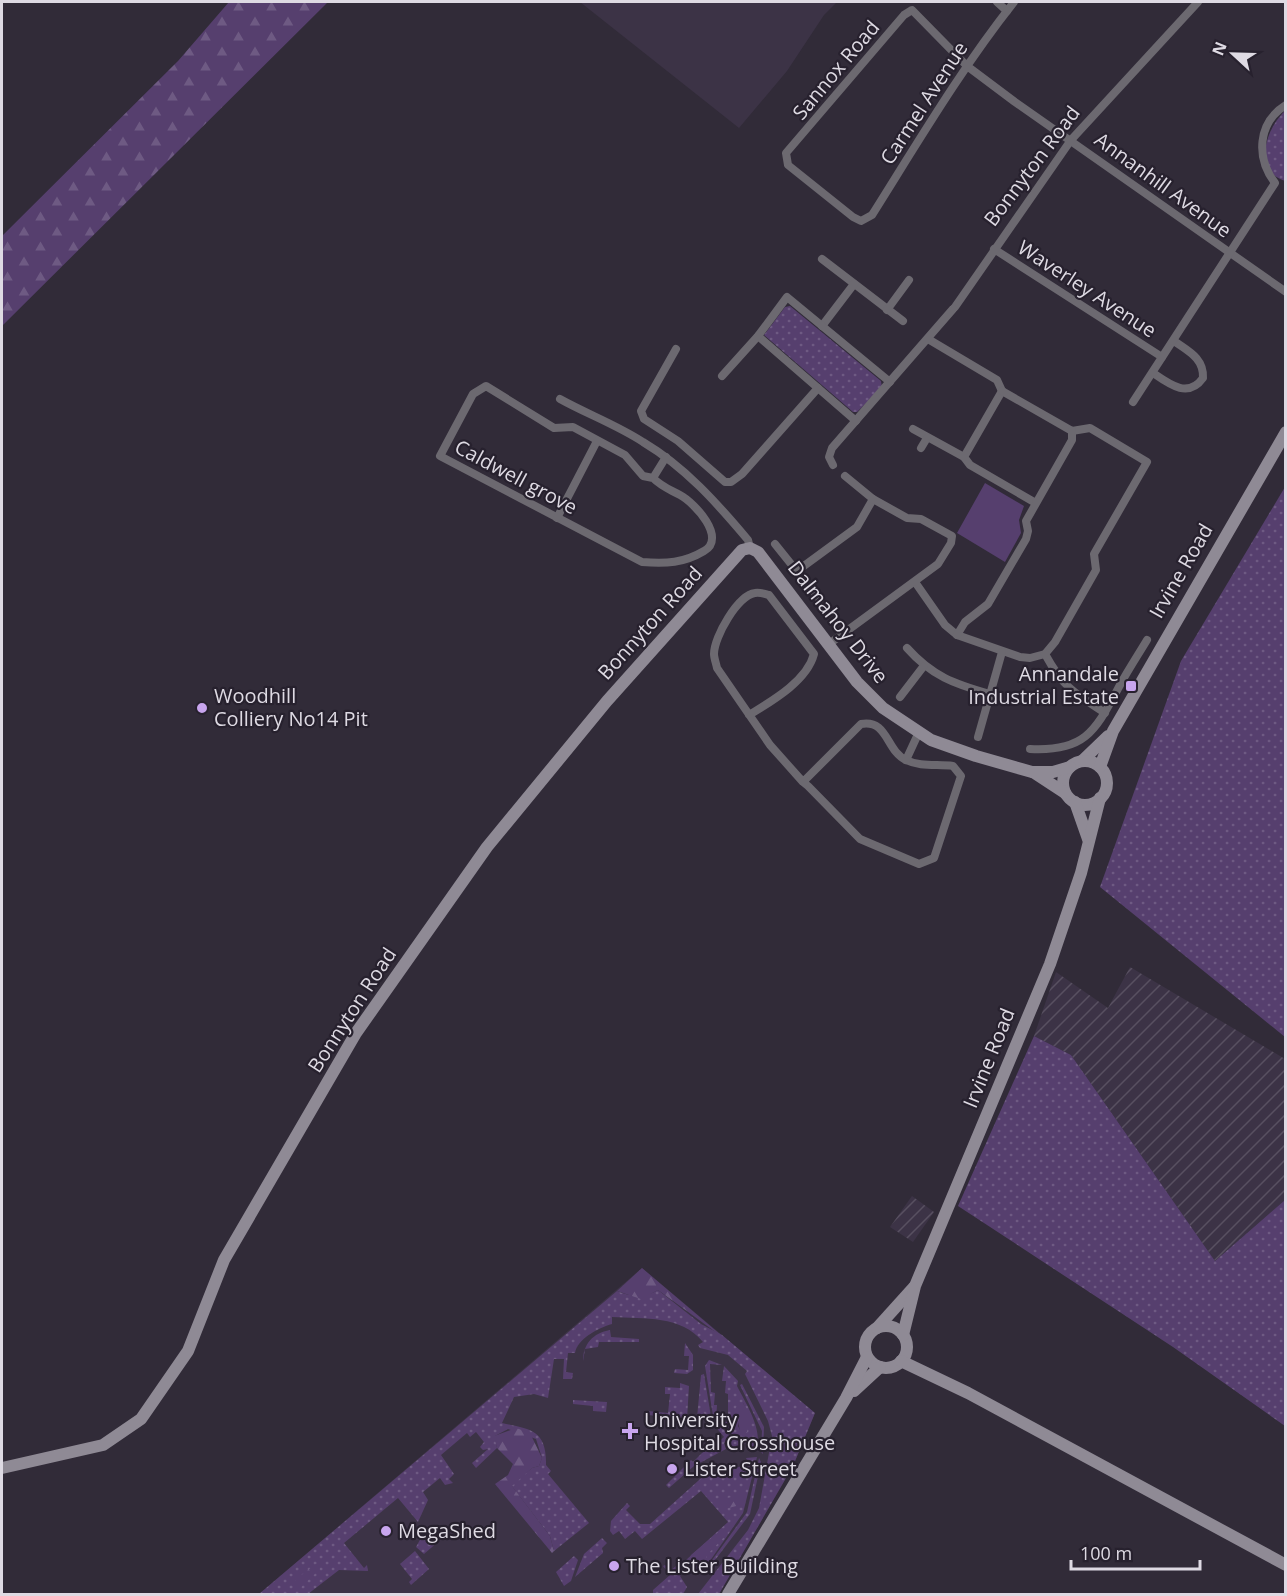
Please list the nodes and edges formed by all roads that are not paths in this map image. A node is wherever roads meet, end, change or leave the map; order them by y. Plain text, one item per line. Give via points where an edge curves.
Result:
1 (997, 2) edge
2 (1014, 2) edge
3 (1198, 2) edge
4 (912, 10) joint
5 (1007, 11) junction
6 (967, 66) junction
7 (1286, 105) edge
8 (1071, 140) junction
9 (1275, 183) junction
10 (1286, 188) edge
11 (861, 221) joint
12 (994, 249) junction
13 (1230, 254) junction
14 (822, 259) dead end
15 (909, 280) dead end
16 (854, 284) junction
17 (1286, 292) edge
18 (887, 310) junction
19 (903, 321) dead end
20 (822, 326) junction
21 (758, 336) junction
22 (928, 339) junction
23 (1173, 341) junction
24 (676, 349) dead end
25 (1162, 357) junction
26 (1153, 373) junction
27 (722, 376) dead end
28 (890, 382) junction
29 (818, 388) junction
30 (1002, 391) junction
31 (560, 399) dead end
32 (1133, 402) dead end
33 (856, 421) junction
34 (913, 429) dead end
35 (1072, 431) junction
36 (1286, 432) edge
37 (927, 438) junction
38 (597, 441) junction
39 (921, 448) dead end
40 (666, 457) junction
41 (964, 457) junction
42 (833, 465) dead end
43 (845, 476) dead end
44 (653, 478) junction
45 (873, 499) junction
46 (1034, 502) junction
47 (557, 518) junction
48 (775, 544) dead end
49 (750, 548) junction
50 (797, 571) junction
51 (915, 582) junction
52 (820, 600) dead end
53 (957, 635) junction
54 (1147, 640) dead end
55 (829, 644) junction
56 (907, 648) dead end
57 (1002, 652) junction
58 (1045, 654) junction
59 (923, 667) junction
60 (990, 694) junction
61 (900, 697) dead end
62 (1105, 713) junction
63 (750, 715) junction
64 (1113, 731) junction
65 (919, 732) junction
66 (978, 737) dead end
67 (1030, 749) dead end
68 (906, 760) junction
69 (1082, 761) junction
70 (1070, 767) junction
71 (1100, 767) junction
72 (1032, 772) junction
73 (803, 782) junction
74 (1065, 793) junction
75 (1100, 798) junction
76 (1075, 802) junction
77 (1089, 840) junction
78 (915, 1286) junction
79 (877, 1328) junction
80 (903, 1335) junction
81 (867, 1357) junction
82 (901, 1361) junction
83 (880, 1367) junction
84 (846, 1398) junction
85 (2, 1468) edge
86 (1286, 1565) edge
87 (728, 1594) edge

1 - 5 street
2 - 5 street, Carmel Avenue
3 - 8 street, Bonnyton Road
4 - 6 street, Annanhill Avenue
4 - 11 street, Sannox Road via 786,153 789,165
5 - 6 street, Carmel Avenue
6 - 8 street, Annanhill Avenue
6 - 11 street, Carmel Avenue via 872,215
7 - 9 street via 1276,111 1263,133 1261,152 1265,170
8 - 12 street, Bonnyton Road
8 - 13 street, Annanhill Avenue
9 - 10 street
9 - 13 street
12 - 22 street, Bonnyton Road
12 - 25 street, Waverley Avenue
13 - 17 street, Annanhill Avenue
13 - 23 street
14 - 16 street
15 - 18 street
16 - 18 street
16 - 20 street
18 - 19 street
20 - 21 street via 787,297
20 - 28 street
21 - 27 street
21 - 29 street
22 - 28 street, Bonnyton Road
22 - 30 street via 997,380
23 - 25 street
23 - 26 street via 1196,357 1202,365 1203,378 1193,388 1185,389
24 - 29 street via 641,411 644,419 678,441 725,482 742,474
25 - 26 street
26 - 32 street
28 - 33 street, Bonnyton Road
29 - 33 street
30 - 35 street
30 - 41 street
31 - 40 street
33 - 42 street, Bonnyton Road via 832,448 829,457
34 - 37 street
35 - 46 street via 1072,440
35 - 58 street via 1090,428 1147,462 1094,554 1096,570
36 - 64 main road, Irvine Road
37 - 39 street
37 - 41 street
38 - 44 street, Caldwell grove via 625,455 643,476
38 - 47 street, Caldwell grove
38 - 47 street, Caldwell grove via 573,427 554,428 486,386 473,394 440,456
40 - 44 street
40 - 49 street via 715,501 748,540
41 - 46 street via 969,465
43 - 45 street
44 - 47 street, Caldwell grove via 665,489 681,495 706,522 713,533 710,548 690,559 667,564 642,562
45 - 50 street via 857,527
45 - 51 street via 952,536 938,564
46 - 53 street via 1026,521 1026,539 988,604 965,622
48 - 50 street
49 - 55 main road, Dalmahoy Drive via 758,552
49 - 85 main road, Bonnyton Road via 742,550 607,701 487,847 356,1034 224,1260 188,1351 141,1419 103,1445
50 - 52 street
51 - 53 street via 945,625
51 - 55 street
53 - 57 street
54 - 62 street
55 - 65 main road, Dalmahoy Drive via 857,682 883,708
56 - 59 street
57 - 58 street via 1030,658
57 - 60 street
58 - 62 street via 1069,690
59 - 60 street via 954,684
59 - 61 street
60 - 66 street
62 - 67 street via 1095,729 1076,742 1060,748
63 - 63 street via 795,681 814,654 769,594 758,592 737,606 726,620 713,654 717,668
63 - 73 street
64 - 69 main road
64 - 71 main road
65 - 68 street
65 - 72 main road, Dalmahoy Drive via 976,756
68 - 73 street via 898,755 881,728 861,724
68 - 73 street via 953,766 961,776 934,858 919,864 860,838
69 - 70 main road
69 - 71 main road
70 - 72 main road
70 - 74 main road via 1063,779
71 - 75 main road via 1106,779
72 - 74 main road
74 - 76 main road
75 - 76 main road via 1088,804
75 - 77 main road, Irvine Road
76 - 77 main road
77 - 78 main road, Irvine Road via 1050,964
78 - 79 main road, Irvine Road
78 - 80 main road, Irvine Road
79 - 80 main road via 891,1327
79 - 81 main road via 865,1344
80 - 82 main road via 906,1348
81 - 83 main road
81 - 84 main road
82 - 83 main road via 891,1367
82 - 86 main road via 968,1393
83 - 84 main road
84 - 87 main road

